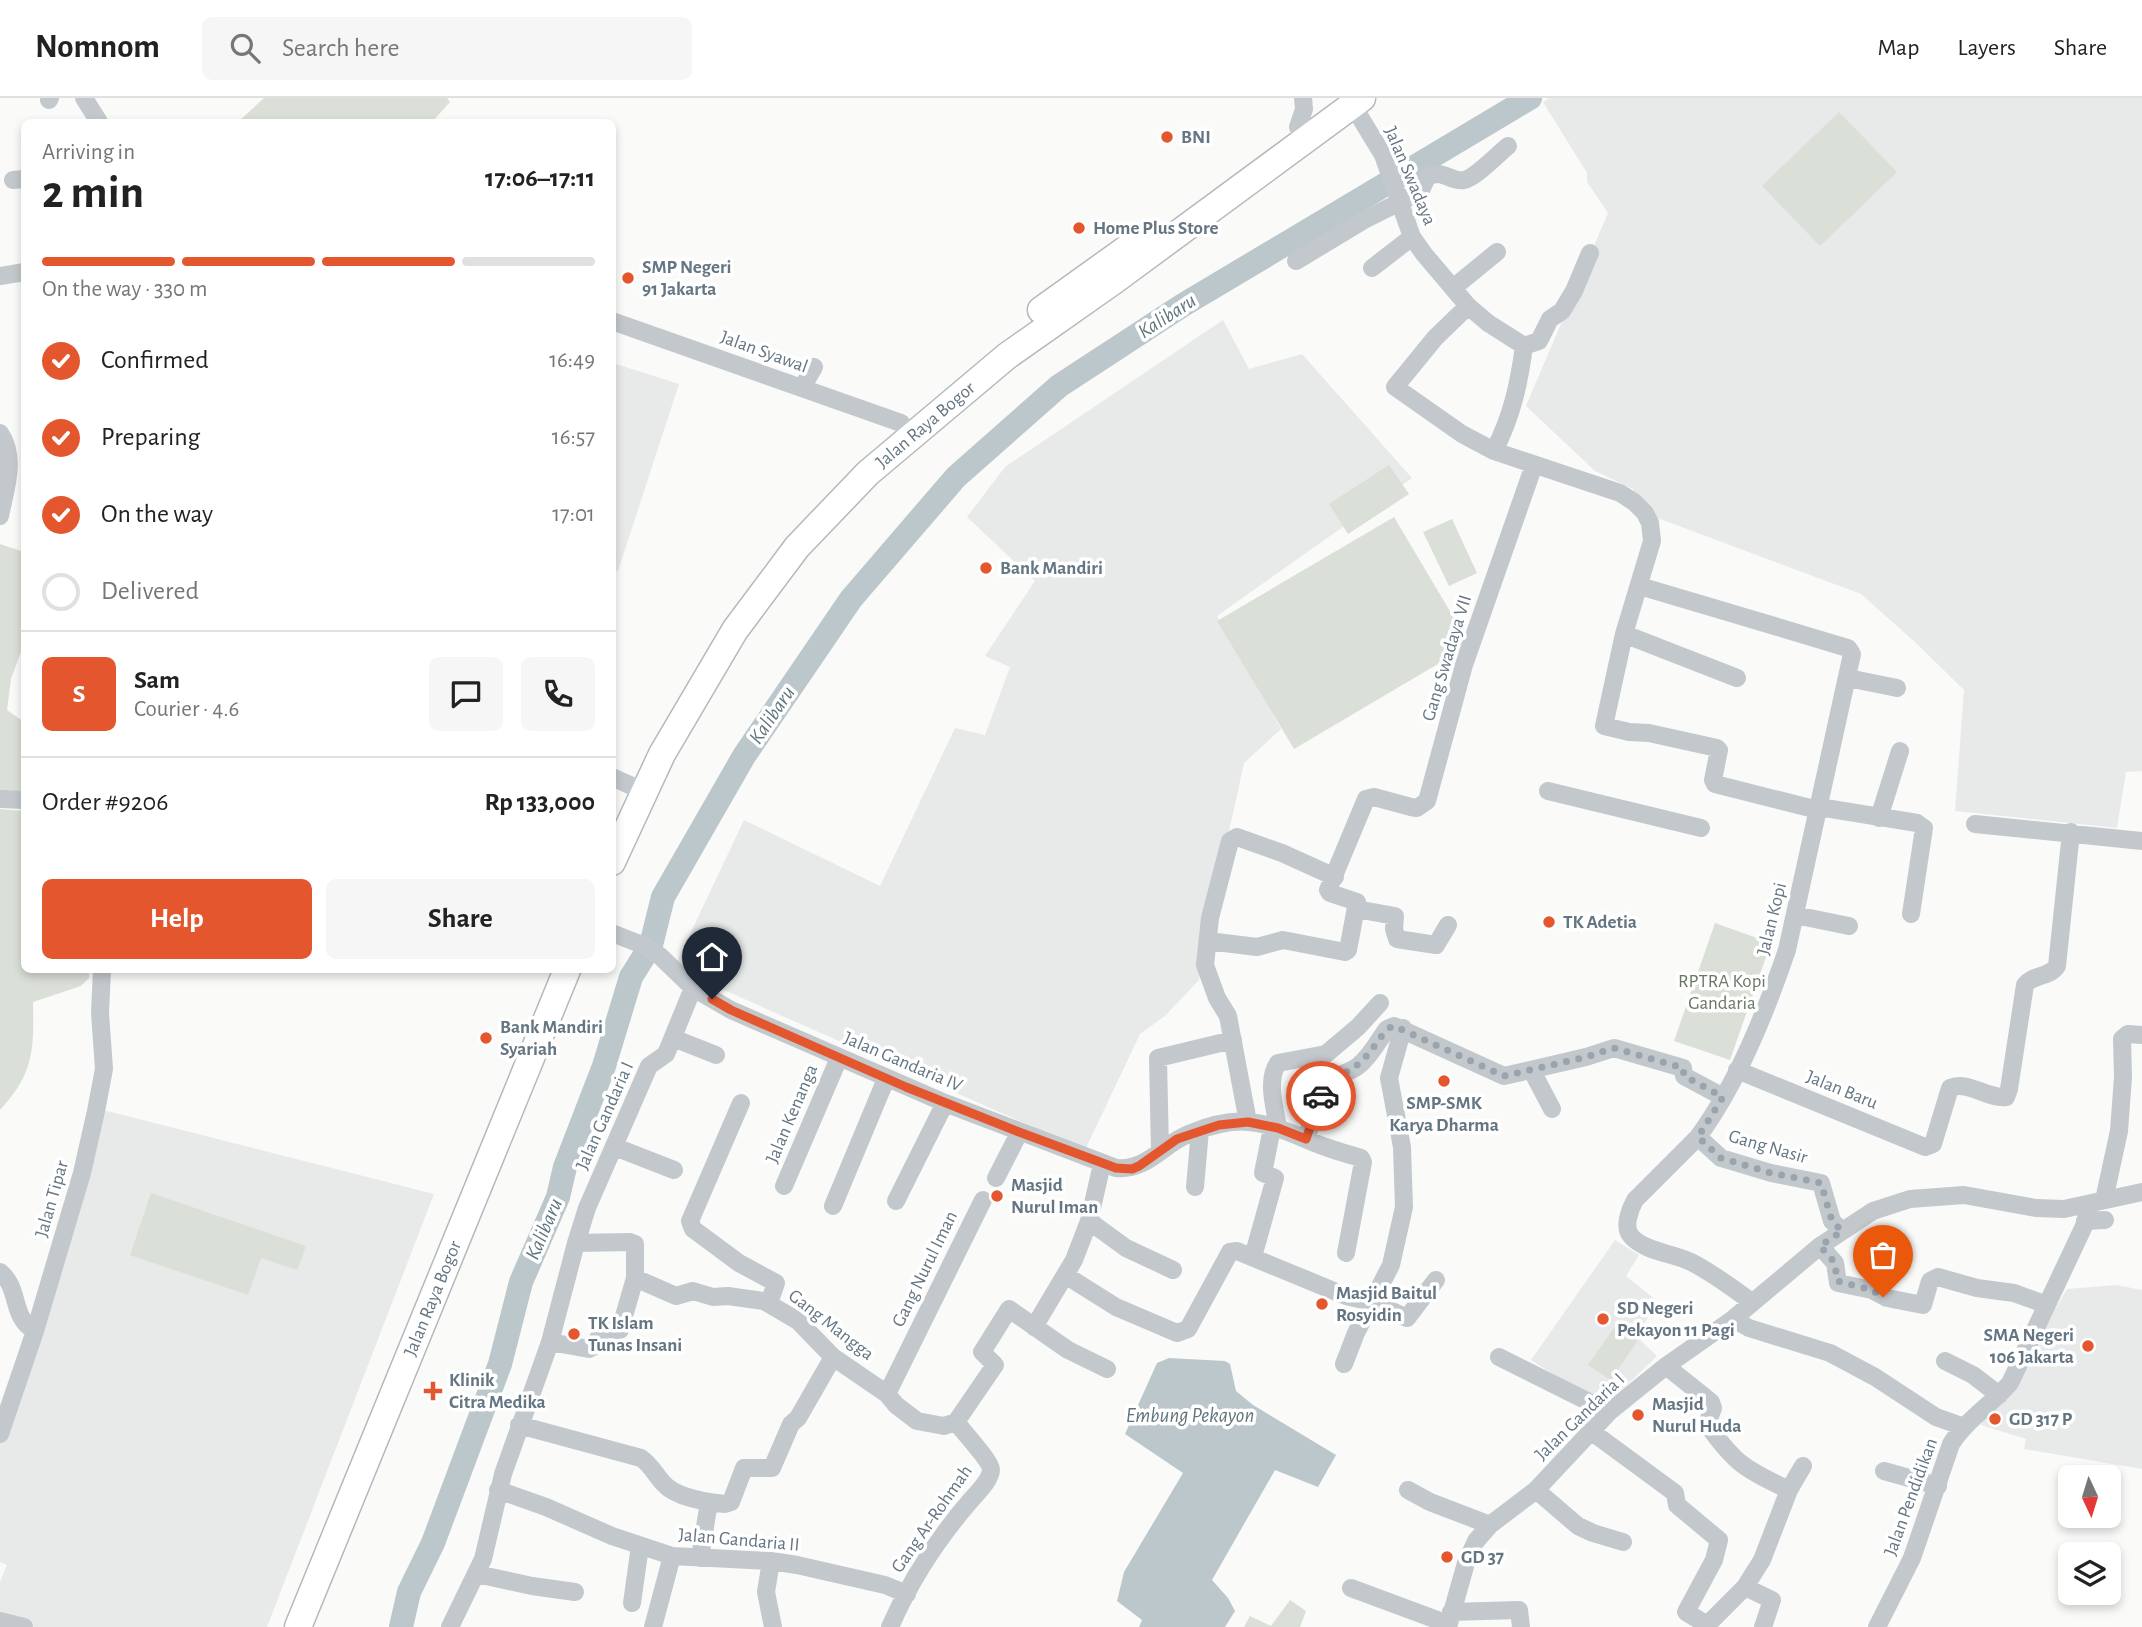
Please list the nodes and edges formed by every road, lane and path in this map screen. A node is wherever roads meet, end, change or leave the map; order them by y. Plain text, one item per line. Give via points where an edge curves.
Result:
1 (85, 98) edge
2 (1303, 98) edge
3 (1351, 100) edge
4 (97, 119) edge
5 (1302, 132) junction
6 (1508, 146) dead end
7 (1398, 194) junction
8 (1412, 237) junction
9 (1497, 251) dead end
10 (1590, 253) dead end
11 (1296, 261) dead end
12 (1372, 268) dead end
13 (21, 272) edge
14 (0, 276) edge
15 (1453, 288) junction
16 (1468, 306) junction
17 (616, 322) edge
18 (1524, 346) junction
19 (814, 367) dead end
20 (802, 388) junction
21 (901, 423) junction
22 (0, 433) edge
23 (1494, 451) junction
24 (1534, 465) junction
25 (10, 468) edge
26 (0, 516) edge
27 (1640, 586) junction
28 (1624, 634) junction
29 (1737, 678) dead end
30 (1847, 678) junction
31 (1897, 688) dead end
32 (1900, 751) dead end
33 (628, 784) edge
34 (1548, 791) dead end
35 (0, 799) edge
36 (21, 800) edge
37 (1819, 809) junction
38 (616, 814) edge
39 (1879, 818) junction
40 (1975, 824) dead end
41 (1701, 828) dead end
42 (2071, 832) junction
43 (2142, 841) edge
44 (616, 842) edge
45 (1335, 877) junction
46 (1356, 909) junction
47 (1911, 914) dead end
48 (1795, 915) junction
49 (1448, 925) dead end
50 (1849, 926) dead end
51 (616, 935) edge
52 (1208, 941) junction
53 (102, 973) edge
54 (550, 973) edge
55 (565, 973) edge
56 (693, 988) junction
57 (1380, 1003) dead end
58 (1403, 1028) junction
59 (2142, 1035) edge
60 (673, 1038) junction
61 (1233, 1040) junction
62 (716, 1055) dead end
63 (839, 1058) junction
64 (1737, 1070) junction
65 (1532, 1071) junction
66 (886, 1079) junction
67 (1717, 1094) junction
68 (741, 1103) dead end
69 (945, 1103) junction
70 (1552, 1109) dead end
71 (1248, 1122) junction
72 (1275, 1128) junction
73 (1200, 1130) junction
74 (1019, 1132) junction
75 (1698, 1137) junction
76 (1306, 1139) junction
77 (615, 1147) junction
78 (1160, 1151) junction
79 (1102, 1164) junction
80 (674, 1170) dead end
81 (996, 1178) dead end
82 (784, 1186) dead end
83 (1195, 1188) dead end
84 (2142, 1192) edge
85 (983, 1200) dead end
86 (896, 1201) dead end
87 (833, 1206) dead end
88 (2093, 1208) junction
89 (2105, 1220) dead end
90 (1089, 1221) junction
91 (1842, 1231) junction
92 (576, 1243) junction
93 (1820, 1246) junction
94 (1346, 1253) dead end
95 (1253, 1257) junction
96 (1173, 1270) dead end
97 (0, 1272) edge
98 (1065, 1275) junction
99 (635, 1278) junction
100 (1436, 1280) dead end
101 (1372, 1302) junction
102 (1752, 1302) junction
103 (769, 1303) junction
104 (2047, 1306) junction
105 (1733, 1319) junction
106 (1034, 1327) junction
107 (36, 1331) junction
108 (550, 1342) junction
109 (833, 1357) junction
110 (1499, 1357) dead end
111 (1945, 1361) dead end
112 (1344, 1364) dead end
113 (1666, 1366) junction
114 (1107, 1369) dead end
115 (887, 1394) junction
116 (1999, 1395) junction
117 (1609, 1412) junction
118 (956, 1422) junction
119 (519, 1425) junction
120 (1964, 1427) junction
121 (1592, 1432) junction
122 (0, 1434) edge
123 (1803, 1466) dead end
124 (1884, 1471) dead end
125 (1937, 1486) junction
126 (498, 1490) junction
127 (1408, 1490) dead end
128 (1536, 1490) junction
129 (1789, 1490) junction
130 (709, 1502) junction
131 (1490, 1525) junction
132 (1623, 1542) dead end
133 (640, 1545) junction
134 (671, 1556) junction
135 (700, 1558) junction
136 (771, 1561) junction
137 (477, 1574) junction
138 (1745, 1587) junction
139 (1351, 1588) dead end
140 (575, 1592) dead end
141 (907, 1594) junction
142 (632, 1603) dead end
143 (0, 1620) edge
144 (1449, 1621) edge
145 (291, 1625) edge
146 (893, 1626) edge
147 (1706, 1626) edge
148 (24, 1627) edge
149 (450, 1627) edge
150 (653, 1627) edge
151 (773, 1627) edge
152 (1521, 1627) edge
153 (1763, 1627) edge
154 (1877, 1627) edge

1 - 4 street
2 - 5 street
3 - 5 highway, Jalan Raya Bogor
3 - 7 street, Jalan Swadaya via 1383,155
5 - 21 highway, Jalan Raya Bogor via 996,343
5 - 33 highway, Jalan Raya Bogor via 1115,280 1007,356 867,473 797,547 753,603 683,716
6 - 7 street via 1466,180 1432,175 1416,194
7 - 8 street, Jalan Swadaya
7 - 11 street
8 - 12 street
8 - 15 street, Jalan Swadaya
9 - 15 street
10 - 18 street via 1566,305 1550,319 1539,341
13 - 14 street
15 - 16 street, Jalan Swadaya
16 - 18 street, Jalan Swadaya
16 - 23 street via 1395,387
17 - 20 street, Jalan Syawal
18 - 23 street via 1517,394
19 - 20 street
20 - 21 street, Jalan Syawal
21 - 33 highway, Jalan Raya Bogor via 816,505 775,552 676,698
22 - 25 street
23 - 24 street
24 - 27 street via 1619,492 1634,502 1650,523 1652,541
24 - 45 street, Gang Swadaya VII via 1464,664 1427,801 1417,807 1368,798
25 - 26 street
27 - 28 street
27 - 30 street, Jalan Kopi via 1849,648
28 - 29 street
28 - 37 street via 1604,726 1717,748 1715,784
30 - 31 street
30 - 37 street, Jalan Kopi
32 - 39 street
33 - 38 highway, Jalan Raya Bogor
33 - 44 highway, Jalan Raya Bogor
34 - 41 street
35 - 36 street
37 - 39 street
37 - 48 street, Jalan Kopi
39 - 47 street via 1917,823 1925,832
40 - 42 street
42 - 43 street
42 - 64 street, Jalan Baru via 2057,966 2025,985 2003,1098 1961,1086 1950,1088 1931,1146 1923,1146
45 - 46 street via 1329,892 1356,901
45 - 52 street via 1259,845 1237,838 1230,841
46 - 49 street via 1395,916 1397,939 1436,944
46 - 52 street via 1345,952 1283,940 1257,947
48 - 50 street
48 - 64 street, Jalan Kopi via 1777,979
51 - 56 street, Jalan Gandaria IV via 652,951
52 - 61 street via 1205,965 1228,1016
53 - 107 street, Jalan Tipar via 102,1082 82,1173
54 - 145 highway, Jalan Raya Bogor
55 - 145 highway, Jalan Raya Bogor
56 - 60 street, Jalan Gandaria I
56 - 63 street, Jalan Gandaria IV
57 - 72 street via 1326,1054 1278,1063 1272,1072
58 - 65 street via 1495,1073
58 - 76 street via 1387,1029 1358,1066 1329,1079
58 - 101 street via 1390,1079 1402,1147 1404,1207 1391,1265
59 - 88 street, Jalan Pendidikan via 2128,1034 2122,1039 2119,1130
60 - 62 street
60 - 77 street, Jalan Gandaria I via 666,1054 649,1066
61 - 71 street
61 - 78 street via 1158,1058
63 - 66 street, Jalan Gandaria IV
63 - 82 street, Jalan Kenanga
64 - 67 street, Jalan Kopi
65 - 67 street via 1614,1048 1683,1068 1684,1076
65 - 70 street
66 - 69 street, Jalan Gandaria IV
66 - 87 street
67 - 75 street, Jalan Kopi
68 - 103 street via 690,1221 693,1229 739,1263 776,1283
69 - 74 street, Jalan Gandaria IV
69 - 86 street
71 - 72 street, Jalan Gandaria IV
71 - 73 street, Jalan Gandaria IV
72 - 76 street, Jalan Gandaria IV
72 - 95 street via 1263,1173 1275,1178
73 - 78 street, Jalan Gandaria IV
73 - 83 street
74 - 79 street, Jalan Gandaria IV
74 - 81 street
75 - 91 street, Gang Nasir via 1721,1158 1821,1183 1832,1221
75 - 102 street, Jalan Kopi via 1635,1200 1628,1232 1632,1239 1656,1251 1706,1270
76 - 94 street, Jalan Gandaria IV via 1363,1162
77 - 80 street
77 - 92 street, Jalan Gandaria I
78 - 79 street, Jalan Gandaria IV via 1132,1169
79 - 90 street
84 - 88 street, Jalan Gandaria I
85 - 115 street, Gang Nurul Iman
88 - 89 street
88 - 91 street, Jalan Gandaria I via 2036,1208 1964,1195 1910,1199 1873,1211
88 - 104 street, Jalan Pendidikan
90 - 96 street via 1126,1248
90 - 98 street
91 - 93 street, Jalan Gandaria I
92 - 99 street via 635,1244
92 - 108 street, Jalan Gandaria I
93 - 102 street, Jalan Gandaria I
93 - 104 street via 1835,1263 1838,1283 1867,1288 1883,1297 1924,1304 1931,1279 1938,1277 2014,1293
95 - 98 street via 1230,1252 1188,1329 1182,1332 1116,1307
95 - 101 street via 1346,1296
97 - 107 street via 13,1289 23,1323
98 - 106 street
99 - 103 street, Gang Mangga via 676,1296 693,1291
99 - 108 street via 621,1329 604,1329 589,1349
100 - 101 street via 1407,1318
101 - 112 street
102 - 105 street, Jalan Gandaria I
103 - 109 street, Gang Mangga via 798,1321
104 - 116 street, Jalan Pendidikan via 2010,1382
105 - 113 street, Jalan Gandaria I
105 - 120 street via 1829,1353 1936,1417
106 - 114 street
106 - 118 street via 1009,1309 1006,1312 982,1352 995,1365
107 - 122 street, Jalan Tipar
108 - 119 street, Jalan Gandaria I
109 - 115 street, Gang Mangga
109 - 130 street via 790,1424 772,1468 744,1468 731,1502
110 - 117 street
111 - 116 street
113 - 117 street, Jalan Gandaria I
113 - 129 street via 1712,1402 1706,1422 1731,1457
115 - 118 street, Gang Mangga via 920,1423 944,1426
116 - 120 street, Jalan Pendidikan
117 - 121 street, Jalan Gandaria I
118 - 141 street, Gang Ar-Rohmah via 992,1468 941,1537
119 - 126 street, Jalan Gandaria I
119 - 130 street via 641,1458 664,1485
120 - 125 street, Jalan Pendidikan via 1951,1444
121 - 128 street, Jalan Gandaria I
121 - 147 street via 1675,1493 1677,1505 1717,1539 1714,1560 1686,1612
123 - 129 street
124 - 125 street
125 - 154 street, Jalan Pendidikan via 1912,1558
126 - 133 street, Jalan Gandaria II
126 - 137 street, Jalan Gandaria I
127 - 131 street
128 - 131 street, Jalan Gandaria I
128 - 132 street via 1578,1526
129 - 138 street via 1766,1552
130 - 135 street
131 - 144 street, Jalan Gandaria I via 1476,1541
133 - 134 street, Jalan Gandaria II
133 - 142 street
134 - 135 street, Jalan Gandaria II
134 - 150 street
135 - 136 street, Jalan Gandaria II
136 - 141 street, Jalan Gandaria II via 825,1570
136 - 151 street via 766,1592
137 - 140 street
137 - 149 street, Jalan Gandaria I
138 - 147 street
138 - 153 street via 1772,1601
139 - 144 street
141 - 146 street
143 - 148 street
144 - 152 street via 1519,1610

